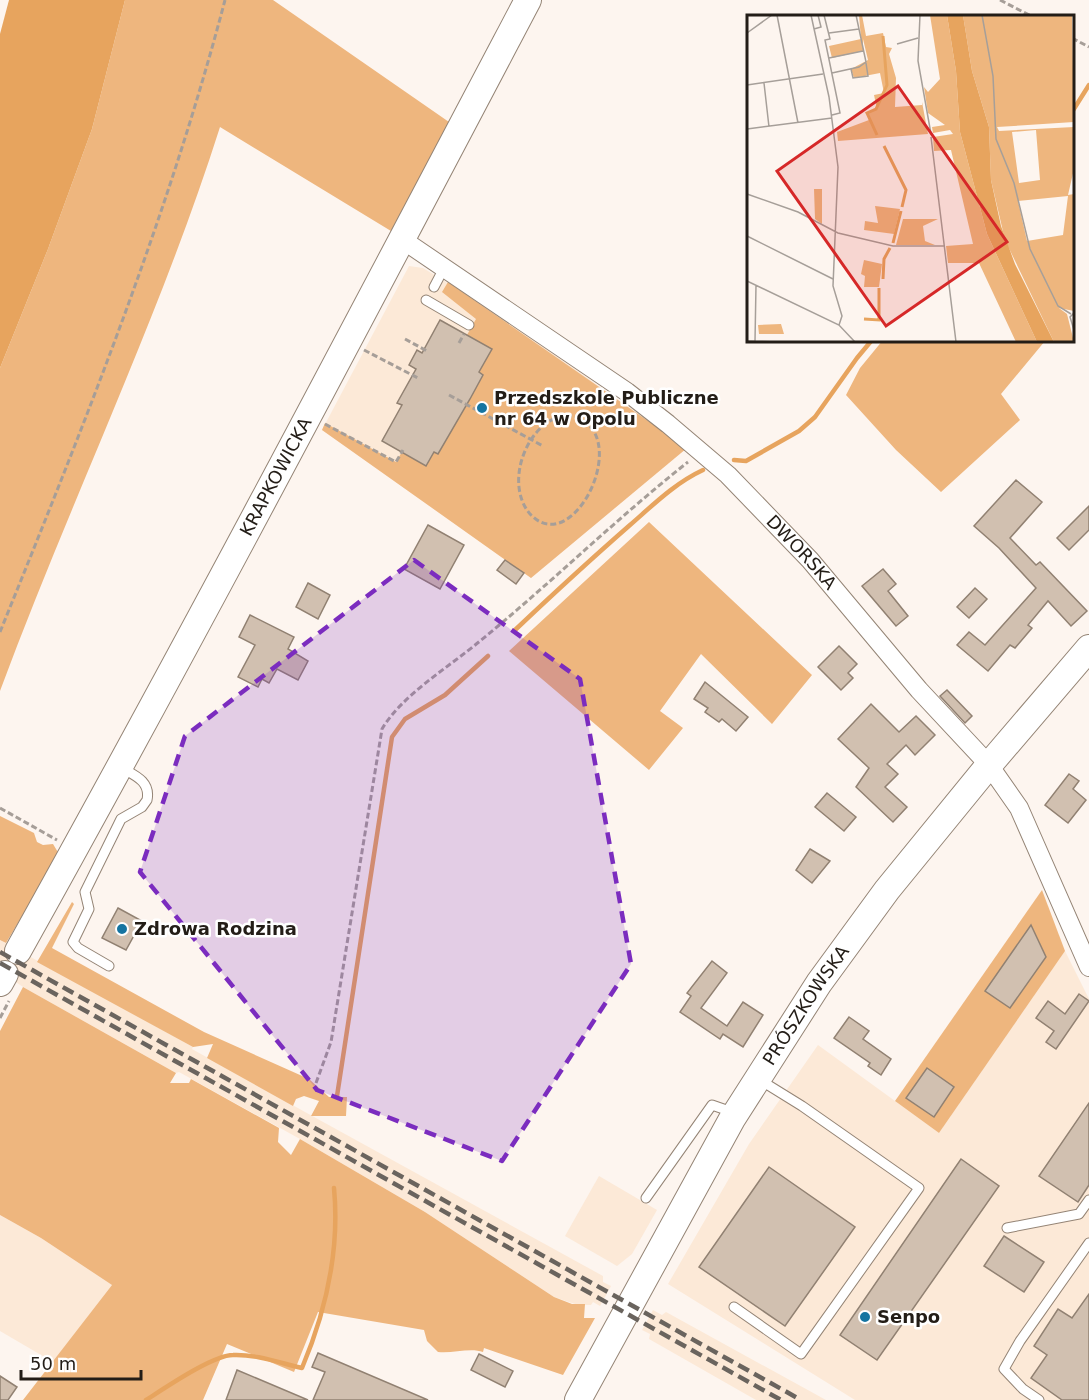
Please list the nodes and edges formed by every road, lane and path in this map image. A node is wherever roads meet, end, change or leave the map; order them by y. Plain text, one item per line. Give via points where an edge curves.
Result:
1 (225, 0) edge
2 (528, 0) edge
3 (1000, 0) edge
4 (1029, 15) edge
5 (1074, 39) edge
6 (1089, 47) edge
7 (403, 240) junction
8 (444, 268) junction
9 (434, 287) dead end
10 (426, 300) dead end
11 (469, 325) dead end
12 (363, 334) junction
13 (405, 339) dead end
14 (427, 351) dead end
15 (418, 378) dead end
16 (449, 394) dead end
17 (321, 421) dead end
18 (532, 440) junction
19 (543, 446) dead end
20 (403, 450) dead end
21 (701, 451) junction
22 (0, 632) edge
23 (1089, 648) edge
24 (989, 765) junction
25 (120, 767) junction
26 (0, 808) edge
27 (75, 849) junction
28 (18, 951) dead end
29 (109, 966) dead end
30 (1089, 967) edge
31 (756, 1078) junction
32 (316, 1083) dead end
33 (735, 1113) junction
34 (646, 1198) dead end
35 (1089, 1200) edge
36 (1007, 1228) dead end
37 (1089, 1243) edge
38 (734, 1307) dead end
39 (578, 1400) edge
40 (1039, 1400) edge

1 - 22 path via 132,297
2 - 7 street, KRAPKOWICKA
3 - 4 path
5 - 6 path
7 - 8 street, DWORSKA
7 - 12 street, KRAPKOWICKA
8 - 9 lane
8 - 21 street, DWORSKA via 627,392
10 - 11 lane
12 - 15 path
12 - 25 street, KRAPKOWICKA
13 - 14 path
16 - 18 path
17 - 20 path via 396,462
18 - 18 path via 524,453 520,473 524,505 543,522 560,521 579,508 593,488 598,464 595,437 582,420 566,415 547,422
18 - 19 path
21 - 24 street, DWORSKA via 810,560 919,690
21 - 32 path via 626,511 482,640 393,711 382,729 332,1042
23 - 24 street, PRÓSZKOWSKA
24 - 30 street, DWORSKA via 1019,808
24 - 31 street, PRÓSZKOWSKA via 848,941
25 - 27 street, KRAPKOWICKA
25 - 29 lane via 144,782 147,800 118,824 85,892 89,909 73,942
26 - 27 path
27 - 28 street, KRAPKOWICKA
31 - 33 street, PRÓSZKOWSKA
31 - 38 lane via 919,1188 801,1354
33 - 34 lane via 712,1105
33 - 39 street, PRÓSZKOWSKA
35 - 36 lane via 1078,1214
37 - 40 lane via 1004,1369

